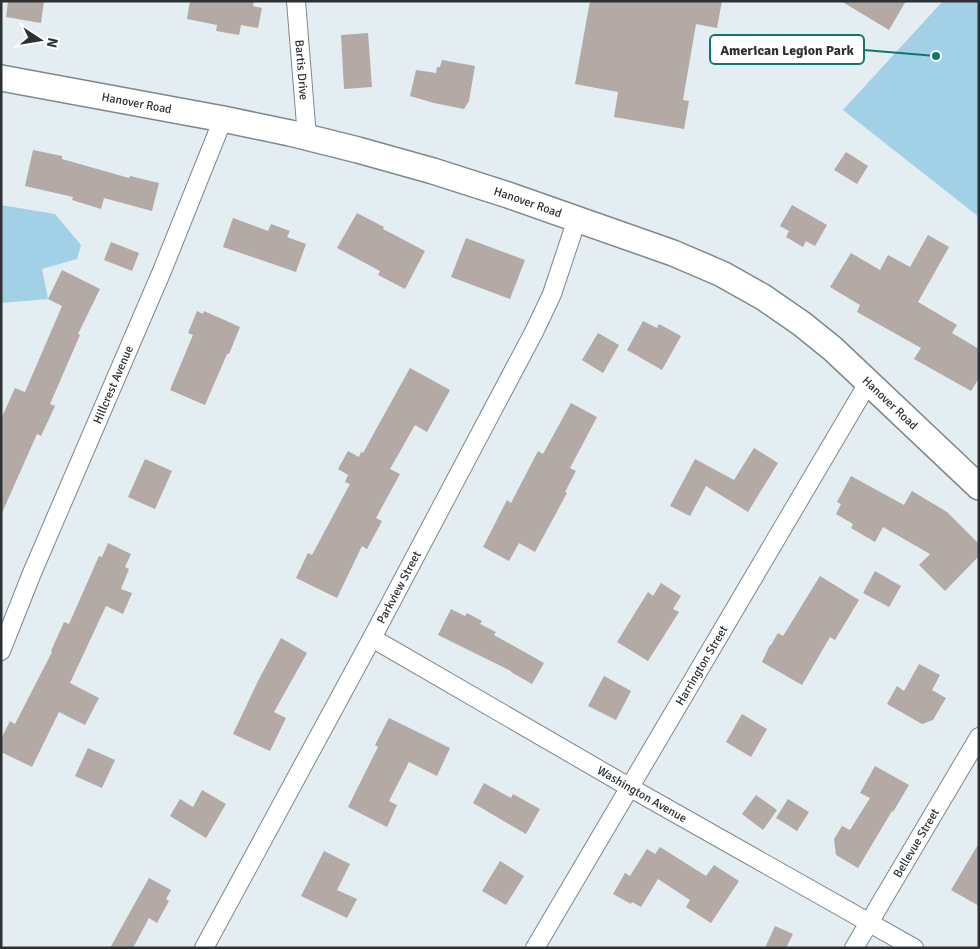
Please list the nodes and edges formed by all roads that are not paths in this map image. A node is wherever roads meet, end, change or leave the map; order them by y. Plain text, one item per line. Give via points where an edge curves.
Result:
1 (296, 1) edge
2 (1, 78) edge
3 (223, 119) junction
4 (307, 137) junction
5 (577, 218) junction
6 (868, 383) junction
7 (979, 486) edge
8 (372, 638) junction
9 (1, 651) edge
10 (979, 737) edge
11 (629, 787) junction
12 (869, 922) junction
13 (204, 948) edge
14 (535, 948) edge
15 (854, 948) edge
16 (914, 948) edge

1 - 4 street, Bartis Drive
2 - 3 main road, Hanover Road
3 - 4 main road, Hanover Road
3 - 9 street, Hillcrest Avenue
4 - 5 main road, Hanover Road via 433,171
5 - 6 main road, Hanover Road via 672,253 763,296 802,324
5 - 8 street, Parkview Street via 552,294 535,330
6 - 7 main road, Hanover Road
6 - 11 street, Harrington Street
8 - 11 street, Washington Avenue
8 - 13 street, Parkview Street
10 - 12 street, Bellevue Street
11 - 12 street, Washington Avenue
11 - 14 street, Harrington Street
12 - 15 street, Bellevue Street
12 - 16 street, Washington Avenue

